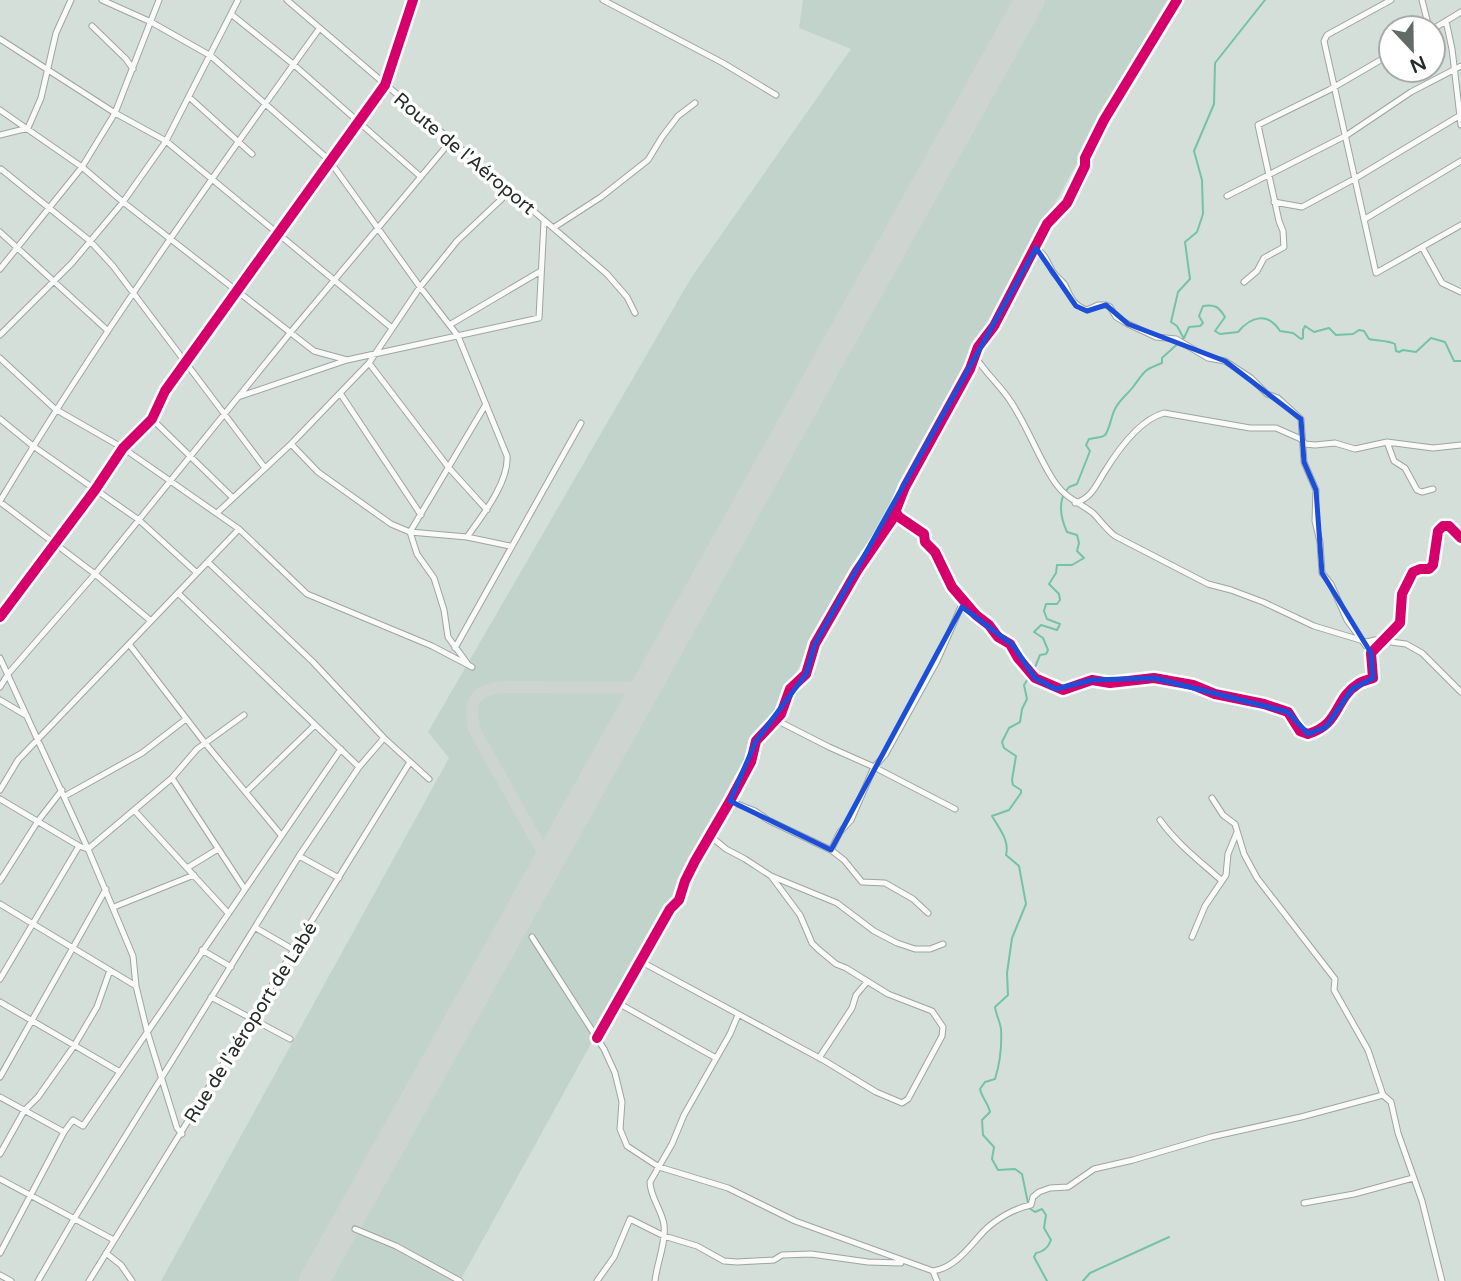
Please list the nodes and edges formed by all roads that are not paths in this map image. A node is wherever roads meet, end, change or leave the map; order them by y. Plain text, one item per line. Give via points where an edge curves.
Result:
1 (71, 0) edge
2 (102, 0) edge
3 (159, 0) edge
4 (238, 0) edge
5 (287, 0) edge
6 (413, 0) edge
7 (603, 0) edge
8 (1177, 0) edge
9 (1391, 0) edge
10 (231, 14) junction
11 (151, 22) junction
12 (92, 26) dead end
13 (1447, 27) edge
14 (319, 29) junction
15 (0, 38) edge
16 (211, 56) junction
17 (1377, 62) edge
18 (293, 64) junction
19 (1461, 66) edge
20 (50, 69) junction
21 (133, 69) junction
22 (1454, 71) junction
23 (385, 85) junction
24 (1335, 86) junction
25 (776, 95) dead end
26 (189, 97) junction
27 (695, 103) dead end
28 (267, 104) junction
29 (0, 110) edge
30 (116, 113) junction
31 (1459, 116) junction
32 (358, 122) junction
33 (1461, 125) edge
34 (28, 128) junction
35 (0, 135) edge
36 (1347, 135) junction
37 (166, 141) junction
38 (239, 142) junction
39 (450, 142) junction
40 (252, 154) dead end
41 (329, 160) junction
42 (1461, 161) edge
43 (82, 167) junction
44 (0, 170) edge
45 (1268, 176) junction
46 (421, 177) junction
47 (1356, 178) junction
48 (213, 180) junction
49 (511, 190) junction
50 (1227, 196) dead end
51 (123, 202) junction
52 (1275, 202) junction
53 (50, 208) junction
54 (1365, 219) junction
55 (544, 221) junction
56 (1461, 225) edge
57 (378, 228) junction
58 (553, 228) junction
59 (0, 232) edge
60 (278, 234) junction
61 (90, 240) junction
62 (170, 240) junction
63 (18, 247) junction
64 (1422, 247) junction
65 (1036, 248) junction
66 (0, 269) edge
67 (541, 271) junction
68 (54, 280) junction
69 (334, 280) junction
70 (1244, 282) dead end
71 (420, 287) junction
72 (236, 292) junction
73 (1461, 292) edge
74 (133, 293) junction
75 (635, 313) dead end
76 (451, 324) junction
77 (392, 328) junction
78 (107, 330) junction
79 (290, 333) junction
80 (0, 335) edge
81 (458, 336) junction
82 (373, 355) junction
83 (975, 356) junction
84 (0, 358) edge
85 (347, 360) junction
86 (186, 363) junction
87 (369, 363) junction
88 (340, 393) junction
89 (237, 397) junction
90 (486, 404) junction
91 (55, 409) junction
92 (224, 414) junction
93 (0, 419) edge
94 (152, 419) junction
95 (580, 423) dead end
96 (1301, 439) junction
97 (1387, 442) junction
98 (290, 444) junction
99 (1461, 445) edge
100 (33, 446) junction
101 (123, 448) junction
102 (190, 457) junction
103 (265, 468) junction
104 (449, 468) junction
105 (170, 481) junction
106 (1433, 489) dead end
107 (95, 490) junction
108 (233, 498) junction
109 (0, 502) edge
110 (1075, 503) junction
111 (487, 510) junction
112 (896, 512) junction
113 (216, 513) junction
114 (421, 515) junction
115 (139, 520) junction
116 (239, 529) junction
117 (410, 532) junction
118 (467, 537) junction
119 (1461, 537) edge
120 (55, 544) junction
121 (510, 546) junction
122 (208, 562) junction
123 (197, 572) junction
124 (95, 574) junction
125 (178, 593) junction
126 (963, 602) junction
127 (0, 617) edge
128 (151, 621) junction
129 (1364, 641) junction
130 (1382, 642) junction
131 (129, 644) junction
132 (455, 648) junction
133 (1371, 653) junction
134 (0, 658) edge
135 (8, 674) junction
136 (0, 687) edge
137 (1461, 692) edge
138 (0, 699) edge
139 (244, 715) dead end
140 (29, 717) junction
141 (186, 719) junction
142 (776, 720) junction
143 (315, 724) junction
144 (384, 738) junction
145 (39, 739) junction
146 (205, 743) junction
147 (341, 750) junction
148 (410, 762) junction
149 (359, 767) junction
150 (874, 767) junction
151 (172, 778) junction
152 (429, 779) dead end
153 (0, 790) edge
154 (246, 792) junction
155 (63, 793) junction
156 (1212, 798) dead end
157 (0, 799) edge
158 (730, 801) junction
159 (955, 809) dead end
160 (134, 810) junction
161 (1160, 820) dead end
162 (37, 821) junction
163 (1237, 831) junction
164 (281, 835) junction
165 (709, 835) junction
166 (79, 846) junction
167 (88, 849) junction
168 (218, 849) junction
169 (831, 850) junction
170 (299, 856) junction
171 (187, 868) junction
172 (194, 876) junction
173 (771, 876) junction
174 (339, 878) junction
175 (0, 880) edge
176 (1222, 881) junction
177 (244, 888) junction
178 (106, 889) junction
179 (0, 904) edge
180 (114, 907) junction
181 (228, 913) junction
182 (928, 913) dead end
183 (33, 923) junction
184 (256, 928) junction
185 (532, 937) dead end
186 (1192, 937) dead end
187 (943, 944) dead end
188 (73, 948) junction
189 (202, 950) junction
190 (294, 950) junction
191 (640, 961) junction
192 (231, 967) junction
193 (110, 970) junction
194 (0, 979) edge
195 (867, 982) junction
196 (136, 986) junction
197 (211, 998) junction
198 (0, 1002) edge
199 (618, 1003) junction
200 (738, 1015) junction
201 (32, 1020) junction
202 (252, 1021) junction
203 (147, 1031) junction
204 (597, 1038) junction
205 (290, 1039) dead end
206 (74, 1046) junction
207 (716, 1058) junction
208 (819, 1058) junction
209 (120, 1072) junction
210 (0, 1077) edge
211 (162, 1080) junction
212 (1383, 1095) junction
213 (0, 1097) edge
214 (24, 1111) junction
215 (64, 1132) junction
216 (182, 1134) junction
217 (0, 1154) edge
218 (659, 1167) junction
219 (1413, 1178) junction
220 (0, 1179) edge
221 (30, 1195) junction
222 (1304, 1203) dead end
223 (74, 1219) junction
224 (355, 1229) dead end
225 (664, 1236) junction
226 (114, 1240) junction
227 (0, 1253) edge
228 (106, 1253) junction
229 (904, 1262) junction
230 (933, 1271) junction
231 (0, 1275) edge
232 (11, 1281) edge
233 (38, 1281) edge
234 (89, 1281) edge
235 (132, 1281) edge
236 (460, 1281) edge
237 (597, 1281) edge
238 (655, 1281) edge
239 (937, 1281) edge
240 (1442, 1281) edge

1 - 20 street via 57,33
2 - 11 street
3 - 11 street
4 - 10 street
5 - 14 street, Route de l'Aéroport
6 - 23 street
7 - 25 street
8 - 65 street via 1104,120 1067,203 1047,224
9 - 24 street via 1327,35 1325,49
10 - 16 street
10 - 18 street
11 - 16 street
11 - 21 street
12 - 21 street
13 - 22 street
14 - 18 street
14 - 23 street, Route de l'Aéroport
15 - 20 street
16 - 26 street
16 - 28 street
17 - 24 street
18 - 28 street
18 - 32 street
19 - 22 street
20 - 30 street
20 - 34 street
21 - 30 street
22 - 31 street
22 - 36 street via 1411,92
23 - 32 street
23 - 39 street, Route de l'Aéroport
24 - 36 street
24 - 45 street via 1258,125
26 - 37 street
26 - 38 street
27 - 58 street via 678,116 648,160
28 - 38 street
28 - 41 street
29 - 34 street
30 - 37 street
30 - 43 street
31 - 33 street
31 - 47 street
32 - 41 street
32 - 46 street
34 - 35 street
34 - 43 street
36 - 45 street
36 - 47 street
37 - 48 street
37 - 51 street
38 - 40 street
38 - 48 street
39 - 46 street
39 - 49 street, Route de l'Aéroport
41 - 57 street
41 - 60 street
42 - 54 street
43 - 51 street
43 - 53 street
44 - 53 street
45 - 50 street
45 - 52 street
46 - 57 street
47 - 52 street via 1301,207
47 - 54 street
48 - 60 street
48 - 62 street
49 - 55 street, Route de l'Aéroport
49 - 71 street via 457,241
51 - 61 street
51 - 62 street
52 - 70 street via 1284,247 1264,258
53 - 61 street
53 - 63 street
54 - 64 street via 1376,273
55 - 58 street, Route de l'Aéroport
55 - 67 street
56 - 64 street
57 - 69 street
57 - 71 street
58 - 75 street, Route de l'Aéroport via 607,274
59 - 63 street
60 - 69 street
60 - 72 street
61 - 68 street
61 - 74 street
62 - 72 street
62 - 74 street
63 - 66 street
63 - 68 street
64 - 73 street via 1442,283
65 - 83 street
65 - 96 street via 1076,306 1087,310 1098,305 1111,307 1116,317 1128,324 1225,361 1301,419
67 - 76 street
67 - 81 street via 539,318
68 - 78 street
68 - 80 street
69 - 77 street
69 - 79 street
71 - 76 street
71 - 77 street
72 - 79 street
72 - 86 street
74 - 78 street
74 - 86 street
76 - 81 street
77 - 82 street
78 - 91 street
79 - 85 street via 314,351
79 - 89 street
81 - 82 street
81 - 90 street
82 - 85 street
82 - 87 street
83 - 110 street via 1010,399 1053,479
83 - 112 street
84 - 91 street
85 - 89 street
86 - 92 street
86 - 94 street
87 - 88 street
87 - 104 street
88 - 98 street
88 - 114 street
89 - 92 street
90 - 104 street
90 - 111 street via 508,468
91 - 100 street
91 - 101 street
92 - 102 street
92 - 103 street
93 - 100 street
94 - 101 street
94 - 102 street
95 - 121 street
96 - 97 street via 1305,444 1335,443 1355,449
96 - 110 street via 1276,428 1164,413 1153,416 1133,433 1092,494
96 - 129 street via 1304,462 1316,490 1322,573
97 - 99 street via 1433,448
97 - 106 street via 1390,455 1405,468 1417,490
98 - 103 street
98 - 117 street via 318,472 391,524
100 - 107 street
100 - 109 street
101 - 105 street
101 - 107 street
102 - 105 street
102 - 108 street
103 - 108 street
104 - 111 street
104 - 114 street
105 - 113 street
105 - 115 street
107 - 115 street
107 - 120 street
108 - 113 street
109 - 120 street
110 - 129 street via 1115,536 1208,584
111 - 118 street
112 - 126 street via 924,534
112 - 142 street via 842,596 815,644 806,674 786,694
113 - 116 street
114 - 117 street
115 - 123 street
115 - 124 street
116 - 122 street
116 - 132 street via 307,594 472,667
117 - 118 street
117 - 132 street via 417,554 433,578 447,637
118 - 121 street
119 - 130 street via 1449,526 1438,531 1433,565 1413,572 1402,594 1400,623
120 - 124 street
120 - 127 street
121 - 132 street
122 - 123 street
122 - 144 street via 313,662
123 - 125 street
124 - 128 street
124 - 135 street
125 - 128 street
125 - 143 street
126 - 133 street via 1010,645 1035,678 1063,690 1092,680 1153,678 1193,685 1288,712 1300,731 1308,734 1326,727 1352,689 1373,678
126 - 150 street via 931,672
128 - 131 street
129 - 130 street
129 - 133 street
130 - 133 street
130 - 137 street via 1406,644 1422,653
131 - 141 street
131 - 145 street
134 - 135 street
135 - 136 street
135 - 140 street
138 - 140 street
139 - 146 street
140 - 145 street
141 - 146 street
141 - 155 street via 142,753
142 - 150 street
142 - 158 street via 757,741
143 - 147 street
143 - 154 street
144 - 148 street
144 - 149 street
145 - 153 street via 18,760
145 - 155 street
146 - 151 street
146 - 154 street
147 - 149 street
147 - 164 street
148 - 152 street
148 - 174 street, Rue de l'aéroport de Labé
149 - 170 street
150 - 159 street
150 - 169 street via 851,820
151 - 160 street
151 - 168 street
154 - 164 street
155 - 162 street
155 - 167 street
156 - 163 street
157 - 162 street
158 - 165 street
158 - 169 street
160 - 167 street
160 - 171 street
161 - 176 street
162 - 166 street
162 - 175 street
163 - 176 street
163 - 212 street via 1256,878 1335,979 1334,990 1367,1050
164 - 177 street
165 - 173 street
165 - 191 street via 679,900
166 - 167 street
166 - 183 street
167 - 178 street
168 - 171 street
168 - 177 street
169 - 182 street via 862,883 885,883
170 - 174 street
170 - 184 street
171 - 172 street
172 - 180 street
172 - 181 street
173 - 187 street via 837,903 897,943 915,949
173 - 195 street via 800,915 812,943
174 - 190 street, Rue de l'aéroport de Labé
176 - 186 street
177 - 181 street
178 - 180 street
178 - 188 street
179 - 183 street
180 - 196 street via 133,956
181 - 189 street
183 - 188 street
183 - 194 street
184 - 190 street
184 - 192 street
185 - 204 street
188 - 193 street
188 - 201 street
189 - 192 street
189 - 203 street
190 - 202 street, Rue de l'aéroport de Labé
191 - 199 street
191 - 200 street
192 - 197 street
193 - 196 street
193 - 206 street via 97,1007
195 - 208 street
195 - 208 street via 932,1011 943,1027 937,1048 908,1099 898,1104
196 - 203 street
197 - 202 street
197 - 211 street
198 - 201 street
199 - 204 street
199 - 207 street
200 - 207 street
200 - 208 street
201 - 206 street
201 - 210 street
202 - 205 street
202 - 216 street, Rue de l'aéroport de Labé
203 - 209 street
203 - 211 street
204 - 218 street via 619,1082 623,1140
206 - 209 street
206 - 214 street
207 - 218 street
209 - 215 street via 83,1126 73,1120
211 - 216 street
211 - 223 street
212 - 219 street via 1391,1102
212 - 230 street via 1094,1169 1069,1187 1039,1192 1029,1205 992,1224 960,1257
213 - 214 street
214 - 215 street
214 - 217 street
215 - 221 street
216 - 226 street, Rue de l'aéroport de Labé
218 - 225 street via 650,1187 663,1217
218 - 229 street via 728,1188 795,1221
219 - 222 street
219 - 240 street
220 - 221 street
221 - 223 street
221 - 227 street
223 - 226 street
223 - 233 street
224 - 236 street
225 - 229 street via 724,1261 811,1254
225 - 237 street via 630,1219 614,1257
225 - 238 street
226 - 228 street, Rue de l'aéroport de Labé
228 - 234 street, Rue de l'aéroport de Labé
228 - 235 street
229 - 230 street
230 - 239 street
231 - 232 street

